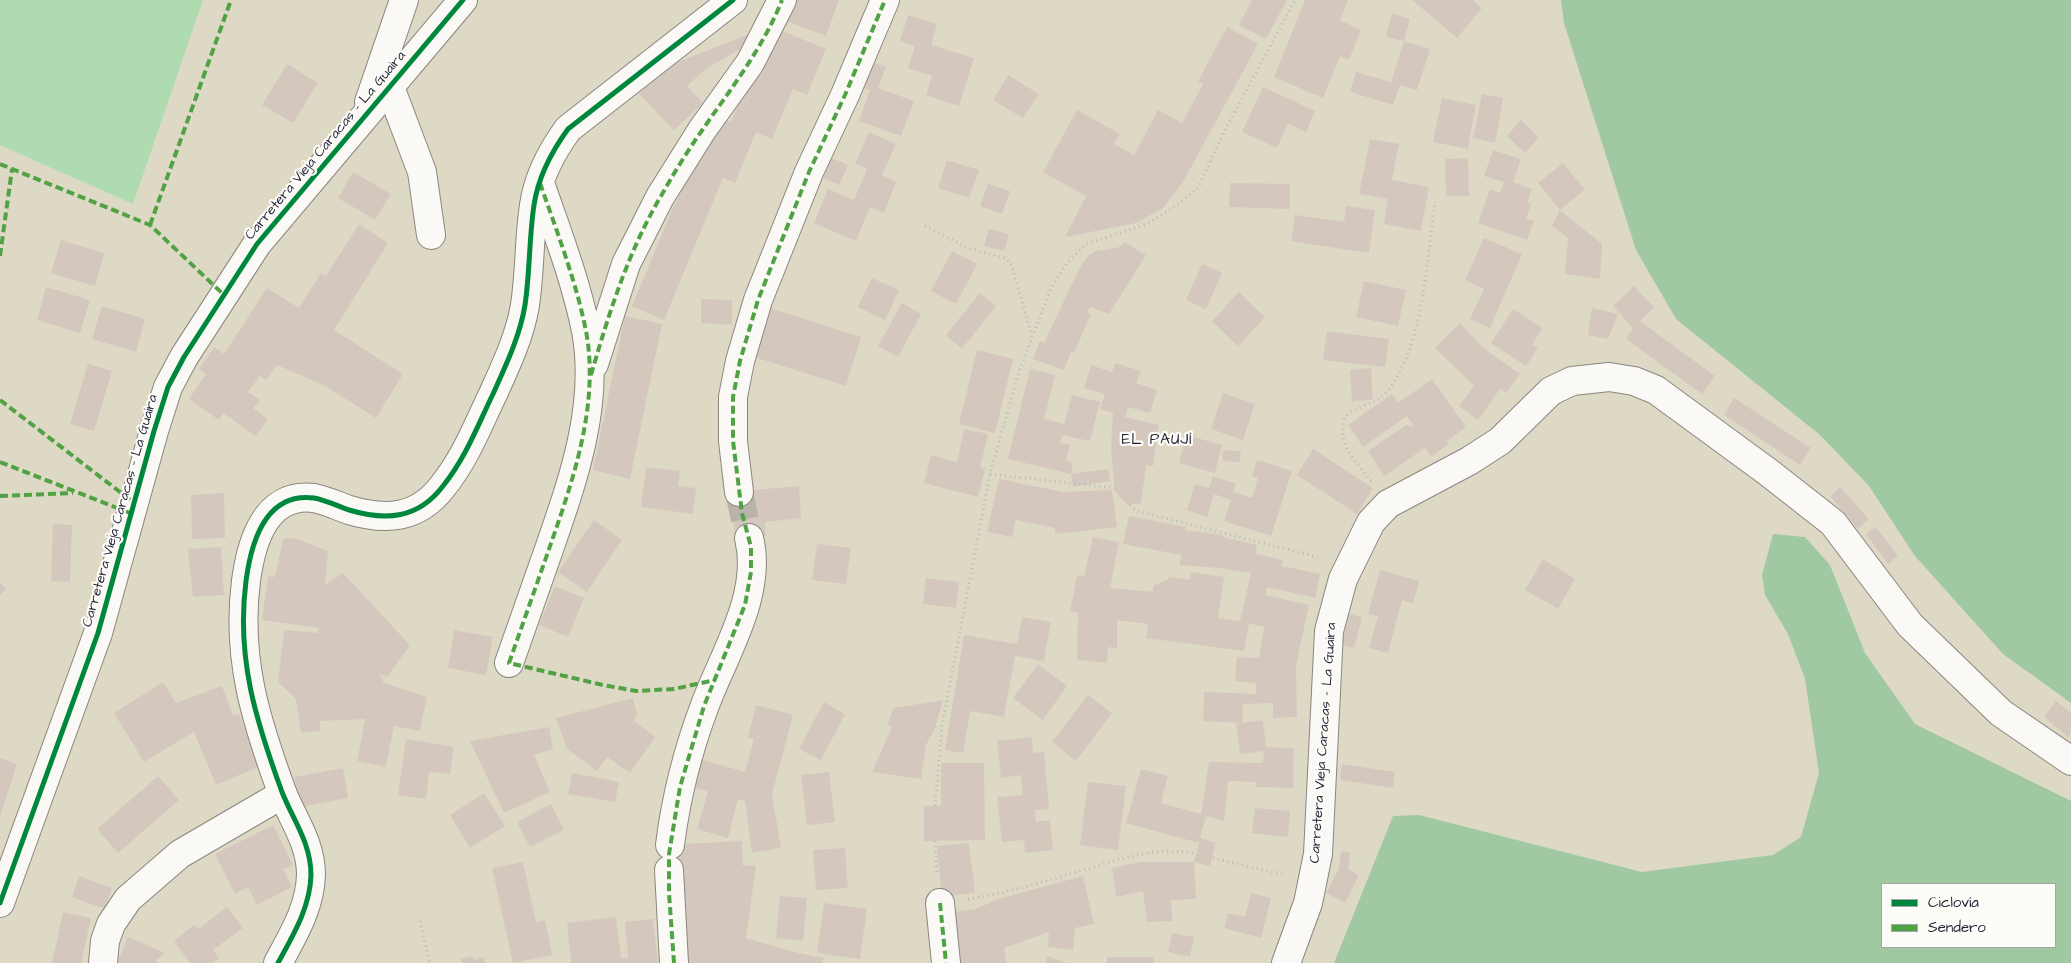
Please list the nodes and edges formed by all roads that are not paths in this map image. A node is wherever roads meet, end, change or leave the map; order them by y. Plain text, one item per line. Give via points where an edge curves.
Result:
1 (404, 0) edge
2 (463, 0) edge
3 (733, 0) edge
4 (782, 0) edge
5 (885, 0) edge
6 (390, 87) junction
7 (364, 118) junction
8 (540, 183) junction
9 (431, 235) dead end
10 (589, 382) junction
11 (739, 492) tunnel mouth
12 (748, 538) tunnel mouth
13 (510, 663) dead end
14 (2071, 761) edge
15 (283, 794) junction
16 (0, 903) edge
17 (940, 903) road end
18 (103, 963) edge
19 (278, 963) edge
20 (674, 963) edge
21 (946, 963) edge
22 (1286, 963) edge

1 - 7 street
2 - 6 street, Carretera Vieja Caracas - La Guaira
3 - 8 street via 568,129 555,147
4 - 10 street via 750,63 660,197 626,264
5 - 11 street via 809,172 758,300 733,397 733,441
6 - 7 street, Carretera Vieja Caracas - La Guaira
6 - 9 street via 422,172
7 - 16 street, Carretera Vieja Caracas - La Guaira via 257,244 168,387 98,633
8 - 10 street via 571,272 586,333
8 - 15 street via 534,204 525,308 513,349 462,462 438,493 409,513 389,516 372,516 313,498 288,501 273,509 263,522 246,581 244,638 253,707
10 - 13 street via 585,430 569,492
12 - 20 street via 751,572 745,605 704,706 680,788 669,857
14 - 22 street, Carretera Vieja Caracas - La Guaira via 2001,713 1910,625 1833,523 1656,390 1634,381 1609,377 1572,381 1551,391 1500,441 1388,504 1371,522 1343,579 1329,631 1318,854 1308,903
15 - 18 street via 180,854 128,899 111,924
15 - 19 street via 308,848 311,876 306,908
17 - 21 street

